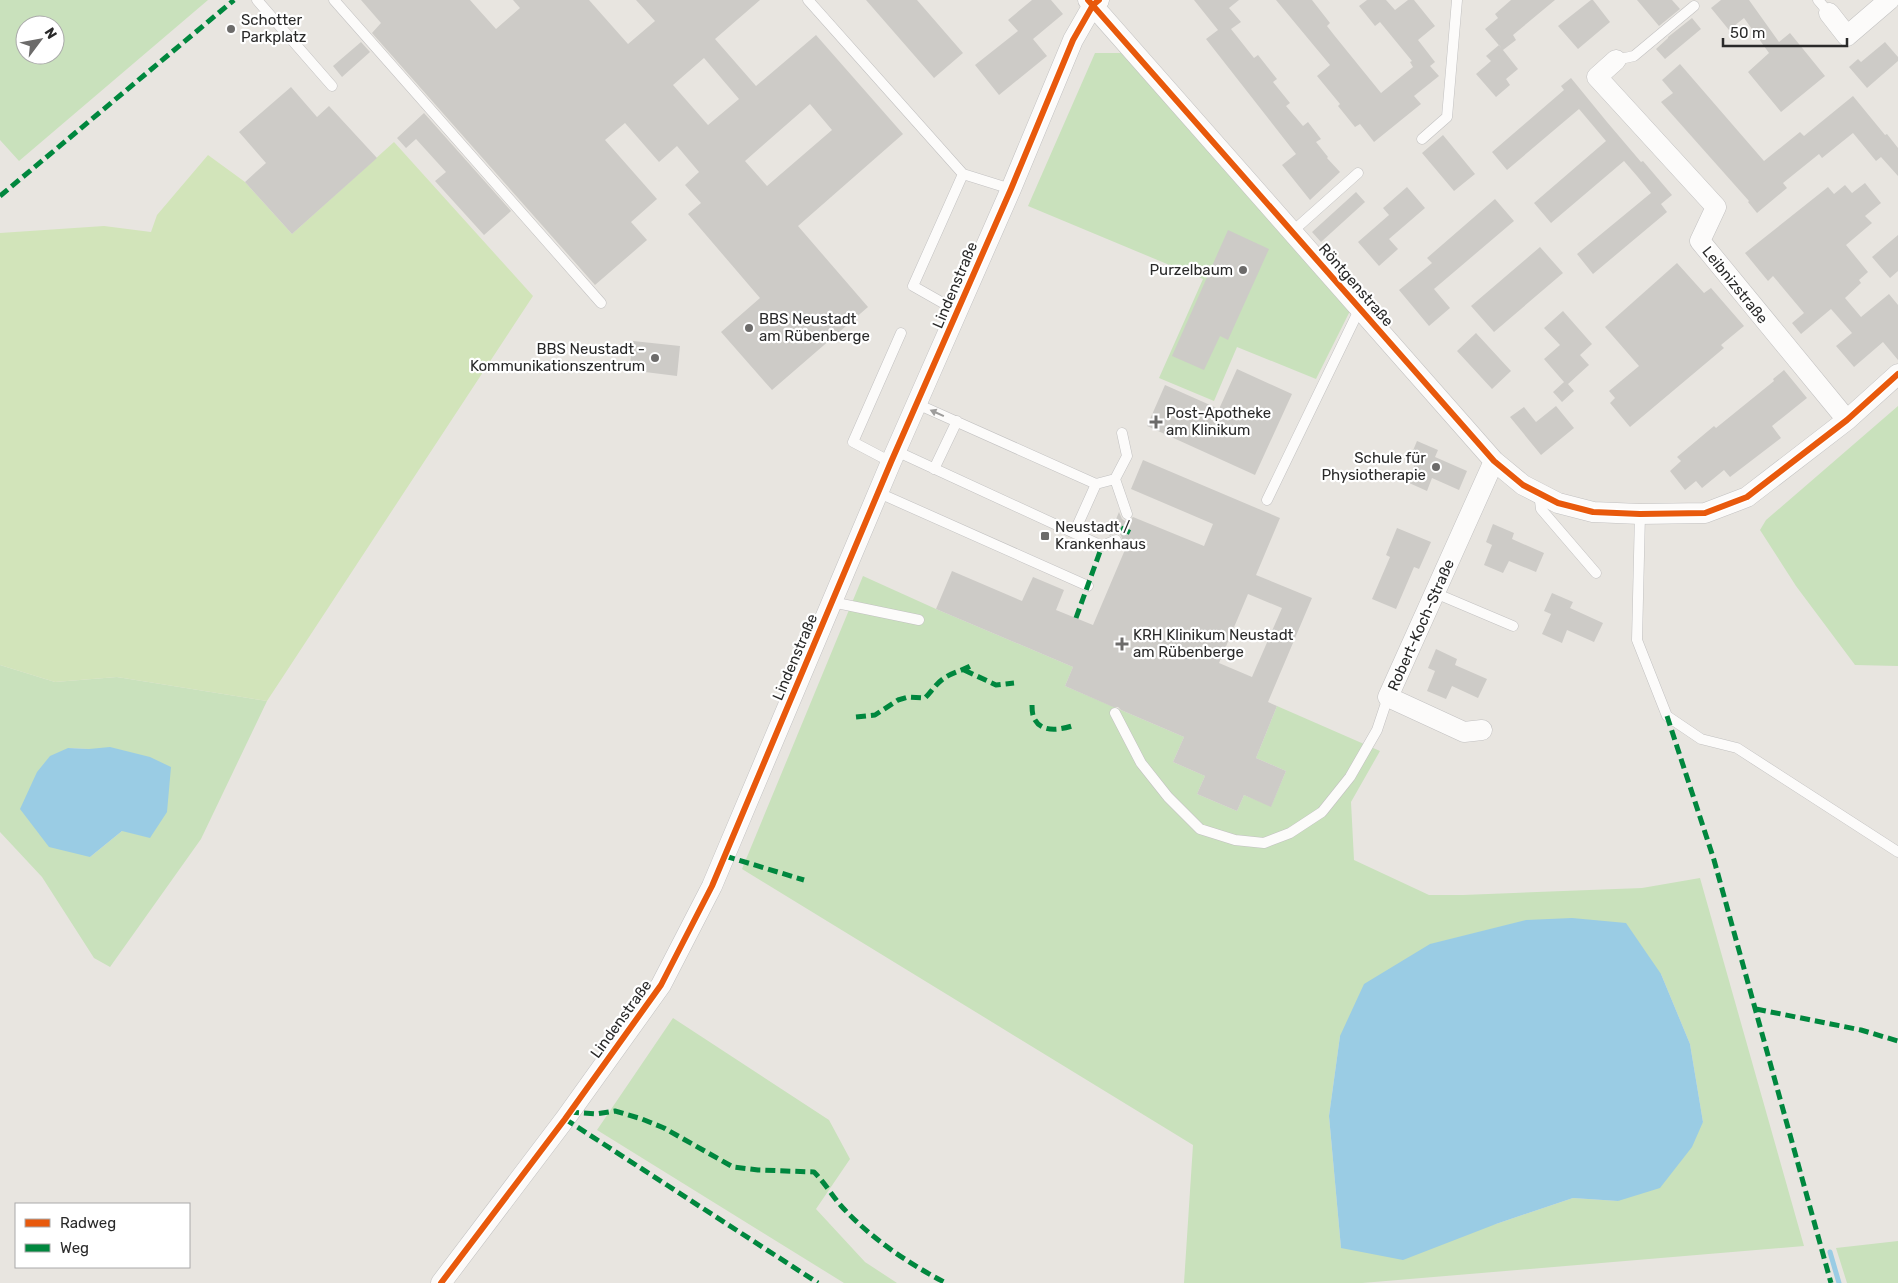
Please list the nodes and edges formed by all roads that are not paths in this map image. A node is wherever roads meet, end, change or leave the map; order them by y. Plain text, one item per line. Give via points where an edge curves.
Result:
1 (257, 0) edge
2 (334, 0) edge
3 (808, 0) edge
4 (1457, 0) edge
5 (1889, 0) edge
6 (1094, 2) edge
7 (1694, 6) dead end
8 (1824, 7) edge
9 (1616, 60) joint
10 (332, 86) dead end
11 (1422, 139) dead end
12 (1358, 173) dead end
13 (963, 174) junction
14 (1011, 189) junction
15 (1293, 231) junction
16 (601, 303) dead end
17 (1360, 308) junction
18 (957, 311) junction
19 (901, 333) dead end
20 (1898, 374) edge
21 (917, 404) junction
22 (1847, 420) junction
23 (957, 422) junction
24 (1122, 433) dead end
25 (894, 457) junction
26 (1494, 461) junction
27 (934, 468) junction
28 (1115, 479) junction
29 (1096, 484) junction
30 (878, 493) junction
31 (1539, 493) junction
32 (1267, 500) dead end
33 (1127, 514) dead end
34 (1640, 514) junction
35 (1074, 533) junction
36 (1116, 540) dead end
37 (1596, 573) dead end
38 (1088, 586) dead end
39 (1435, 593) junction
40 (832, 602) junction
41 (919, 620) dead end
42 (1513, 626) dead end
43 (1388, 697) junction
44 (1115, 713) dead end
45 (1482, 730) dead end
46 (1898, 852) edge
47 (441, 1283) edge

1 - 10 lane
2 - 16 lane
3 - 13 lane
4 - 11 lane via 1447,117
5 - 8 street via 1847,36
6 - 14 street, Lindenstraße via 1073,40
6 - 15 street, Röntgenstraße
7 - 9 lane via 1634,56
9 - 22 street, Leibnizstraße via 1596,77 1716,207 1700,241
12 - 15 lane
13 - 14 lane
13 - 18 lane via 912,286
14 - 18 street, Lindenstraße
15 - 17 street, Röntgenstraße
17 - 26 street, Röntgenstraße
17 - 32 lane
18 - 21 street, Lindenstraße
19 - 25 lane via 853,442
20 - 22 street, Röntgenstraße
23 -> 21 lane
21 - 25 street, Lindenstraße
22 - 34 street, Röntgenstraße via 1747,497 1705,513
23 - 27 lane
23 - 29 lane
24 - 28 lane via 1127,456
25 - 27 lane
25 - 30 street, Lindenstraße
26 - 31 street, Röntgenstraße
26 - 39 street, Robert-Koch-Straße
27 - 35 lane
28 - 29 lane
28 - 33 lane
29 - 35 lane
30 - 38 lane
30 - 40 street, Lindenstraße
31 - 34 street, Röntgenstraße via 1558,503 1593,512
31 - 37 lane via 1540,509
34 - 46 lane via 1637,640 1667,716 1700,739 1736,748
35 - 36 lane via 1102,546
39 - 42 lane
39 - 43 street, Robert-Koch-Straße
40 - 41 lane
40 - 47 street, Lindenstraße via 712,886 661,986
43 - 44 lane via 1377,730 1350,777 1322,812 1290,833 1264,843 1235,840 1200,829 1168,798 1141,763
43 - 45 street, Robert-Koch-Straße via 1464,732

